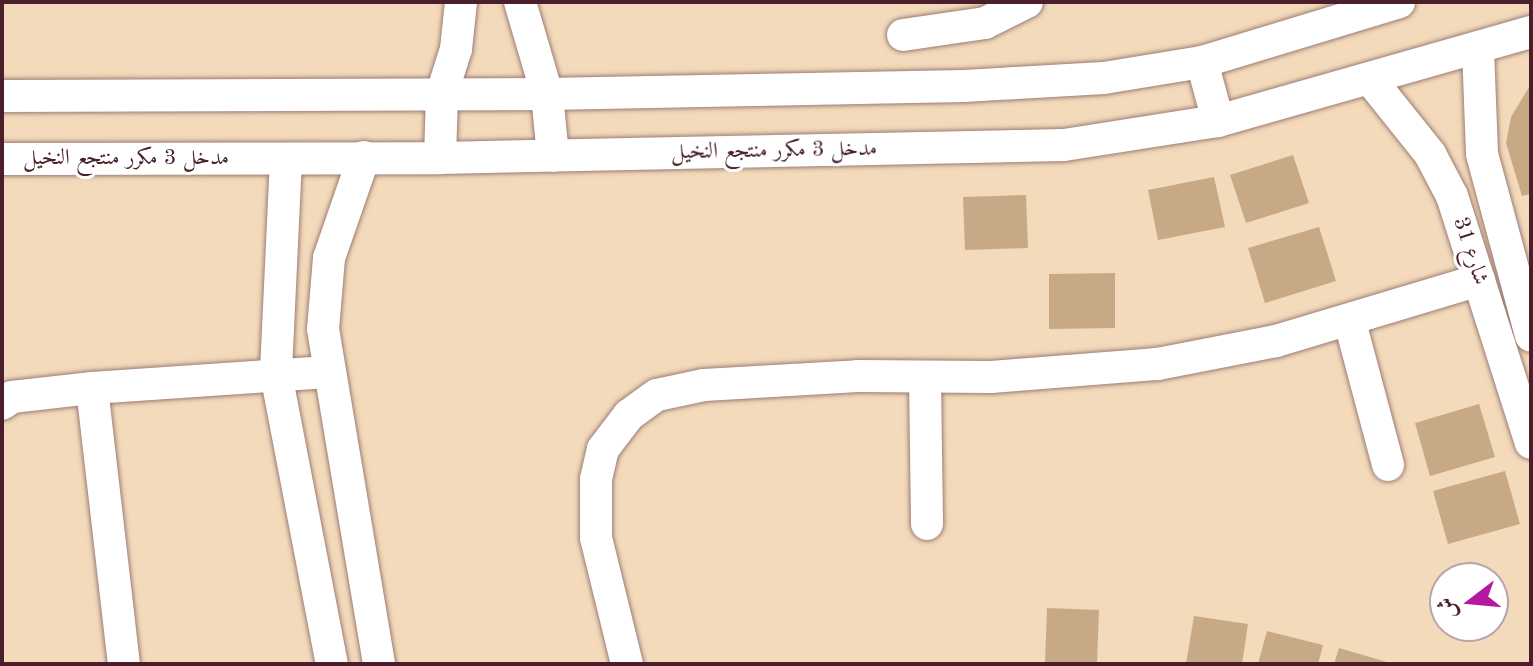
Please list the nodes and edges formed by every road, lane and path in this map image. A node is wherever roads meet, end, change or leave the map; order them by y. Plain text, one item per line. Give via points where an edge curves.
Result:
1 (461, 2) edge
2 (520, 2) edge
3 (1027, 2) edge
4 (1399, 2) edge
5 (1531, 32) edge
6 (903, 35) dead end
7 (1478, 49) junction
8 (1202, 62) junction
9 (1370, 79) junction
10 (442, 93) junction
11 (547, 94) junction
12 (2, 96) edge
13 (1218, 121) junction
14 (553, 156) junction
15 (364, 157) junction
16 (440, 158) junction
17 (2, 159) edge
18 (286, 159) junction
19 (1479, 280) junction
20 (1350, 322) junction
21 (1531, 336) edge
22 (327, 372) junction
23 (276, 374) junction
24 (925, 378) junction
25 (92, 388) junction
26 (2, 404) edge
27 (1531, 443) edge
28 (1388, 465) dead end
29 (927, 524) dead end
30 (124, 664) edge
31 (332, 664) edge
32 (379, 664) edge
33 (627, 664) edge

1 - 10 street via 456,49
2 - 11 street
3 - 6 street via 985,23
4 - 8 street
5 - 7 street, مدخل 3 مكرر منتجع النخيل
7 - 9 street, مدخل 3 مكرر منتجع النخيل
7 - 21 street, شارع 31 via 1482,154
8 - 11 street via 1104,78 964,86
8 - 13 street
9 - 13 street, مدخل 3 مكرر منتجع النخيل
9 - 19 street, شارع 31 via 1430,154 1452,196
10 - 11 street
10 - 12 street
10 - 16 street
11 - 14 street
13 - 14 street, مدخل 3 مكرر منتجع النخيل via 1064,145
14 - 16 street, مدخل 3 مكرر منتجع النخيل
15 - 16 street, مدخل 3 مكرر منتجع النخيل
15 - 18 street, مدخل 3 مكرر منتجع النخيل
15 - 22 street via 329,258 323,329
17 - 18 street, مدخل 3 مكرر منتجع النخيل
18 - 23 street
19 - 20 street
19 - 27 street, شارع 31
20 - 24 street via 1158,364
20 - 28 street
22 - 23 street
22 - 32 street
23 - 25 street
23 - 31 street
24 - 29 street
24 - 33 street via 704,385 657,395 629,415 603,449 593,513
25 - 26 street via 12,397
25 - 30 street

